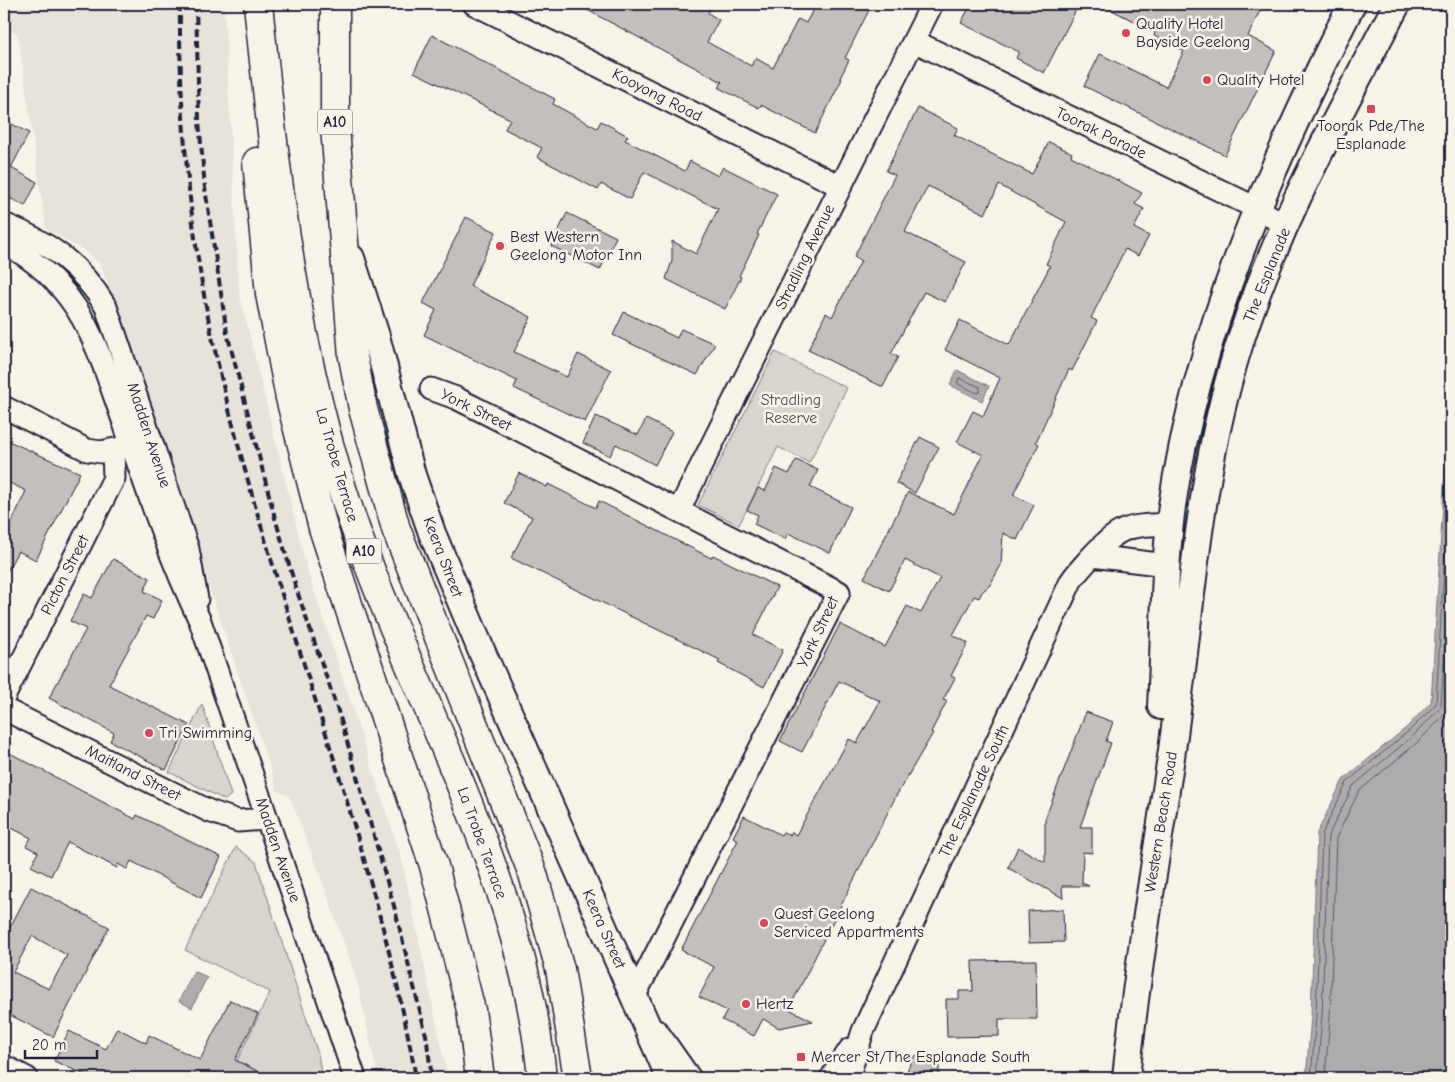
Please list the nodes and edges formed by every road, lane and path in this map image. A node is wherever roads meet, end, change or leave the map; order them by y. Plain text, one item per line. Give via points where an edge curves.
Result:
1 (258, 4) edge
2 (335, 4) edge
3 (474, 4) edge
4 (932, 4) edge
5 (1352, 4) edge
6 (1397, 4) edge
7 (914, 40) junction
8 (840, 186) junction
9 (1258, 209) junction
10 (4, 224) edge
11 (1287, 226) junction
12 (345, 240) junction
13 (4, 243) edge
14 (70, 261) junction
15 (55, 280) junction
16 (431, 389) dead end
17 (4, 407) edge
18 (132, 445) junction
19 (679, 510) junction
20 (1170, 524) junction
21 (1199, 535) junction
22 (1092, 556) junction
23 (1167, 565) junction
24 (1195, 565) junction
25 (4, 697) edge
26 (4, 709) edge
27 (267, 819) junction
28 (635, 1000) junction
29 (863, 1031) junction
30 (4, 1066) edge
31 (28, 1078) edge
32 (355, 1078) edge
33 (480, 1078) edge
34 (542, 1078) edge
35 (578, 1078) edge
36 (670, 1078) edge
37 (690, 1078) edge
38 (831, 1078) edge
39 (848, 1078) edge
40 (1110, 1078) edge
41 (1126, 1078) edge

1 - 33 highway via 256,158 270,294 290,398 324,528 434,866 471,1010
1 - 34 highway, La Trobe Terrace / A10 via 274,154 295,298 324,423 353,520 384,603 490,859 526,984
2 - 12 highway, Keera Street / A10 via 335,127
3 - 8 street, Kooyong Road
4 - 7 street, Stradling Avenue
5 - 9 street, The Esplanade via 1295,118
6 - 11 street, The Esplanade via 1315,163
7 - 8 street, Stradling Avenue
7 - 9 street, Toorak Parade
8 - 19 street, Stradling Avenue
9 - 11 street, Toorak Parade
9 - 20 street, The Esplanade via 1227,284 1208,347 1185,442
10 - 14 street, Madden Avenue via 35,238
11 - 21 street, The Esplanade via 1253,305 1234,360
12 - 28 street, Keera Street via 376,336 412,475 432,533
12 - 35 highway, A10 via 353,357 379,469 396,529 533,874 560,969
13 - 15 street, Madden Avenue via 27,256
14 - 15 street
14 - 18 street, Madden Avenue via 93,286 106,307
15 - 18 street, Madden Avenue via 86,324
16 - 19 street, York Street via 456,398
17 - 18 street via 87,450 101,452
18 - 25 street, Picton Street
18 - 27 street, Madden Avenue via 188,549 200,621
19 - 28 street, York Street via 839,592
20 - 21 street, The Esplanade South
20 - 22 street, The Esplanade South via 1137,526 1119,532 1104,541
20 - 23 street, The Esplanade
21 - 24 street, The Esplanade
22 - 23 street
22 - 29 street, The Esplanade South via 1071,581
23 - 24 street
23 - 40 street, Western Beach Road via 1157,748 1120,987
24 - 41 street, Western Beach Road
26 - 27 street, Maitland Street via 209,811 238,821
27 - 32 street, Madden Avenue
28 - 36 street, Keera Street
28 - 37 street
29 - 38 street, The Esplanade South
29 - 39 street, The Esplanade South
30 - 31 street

